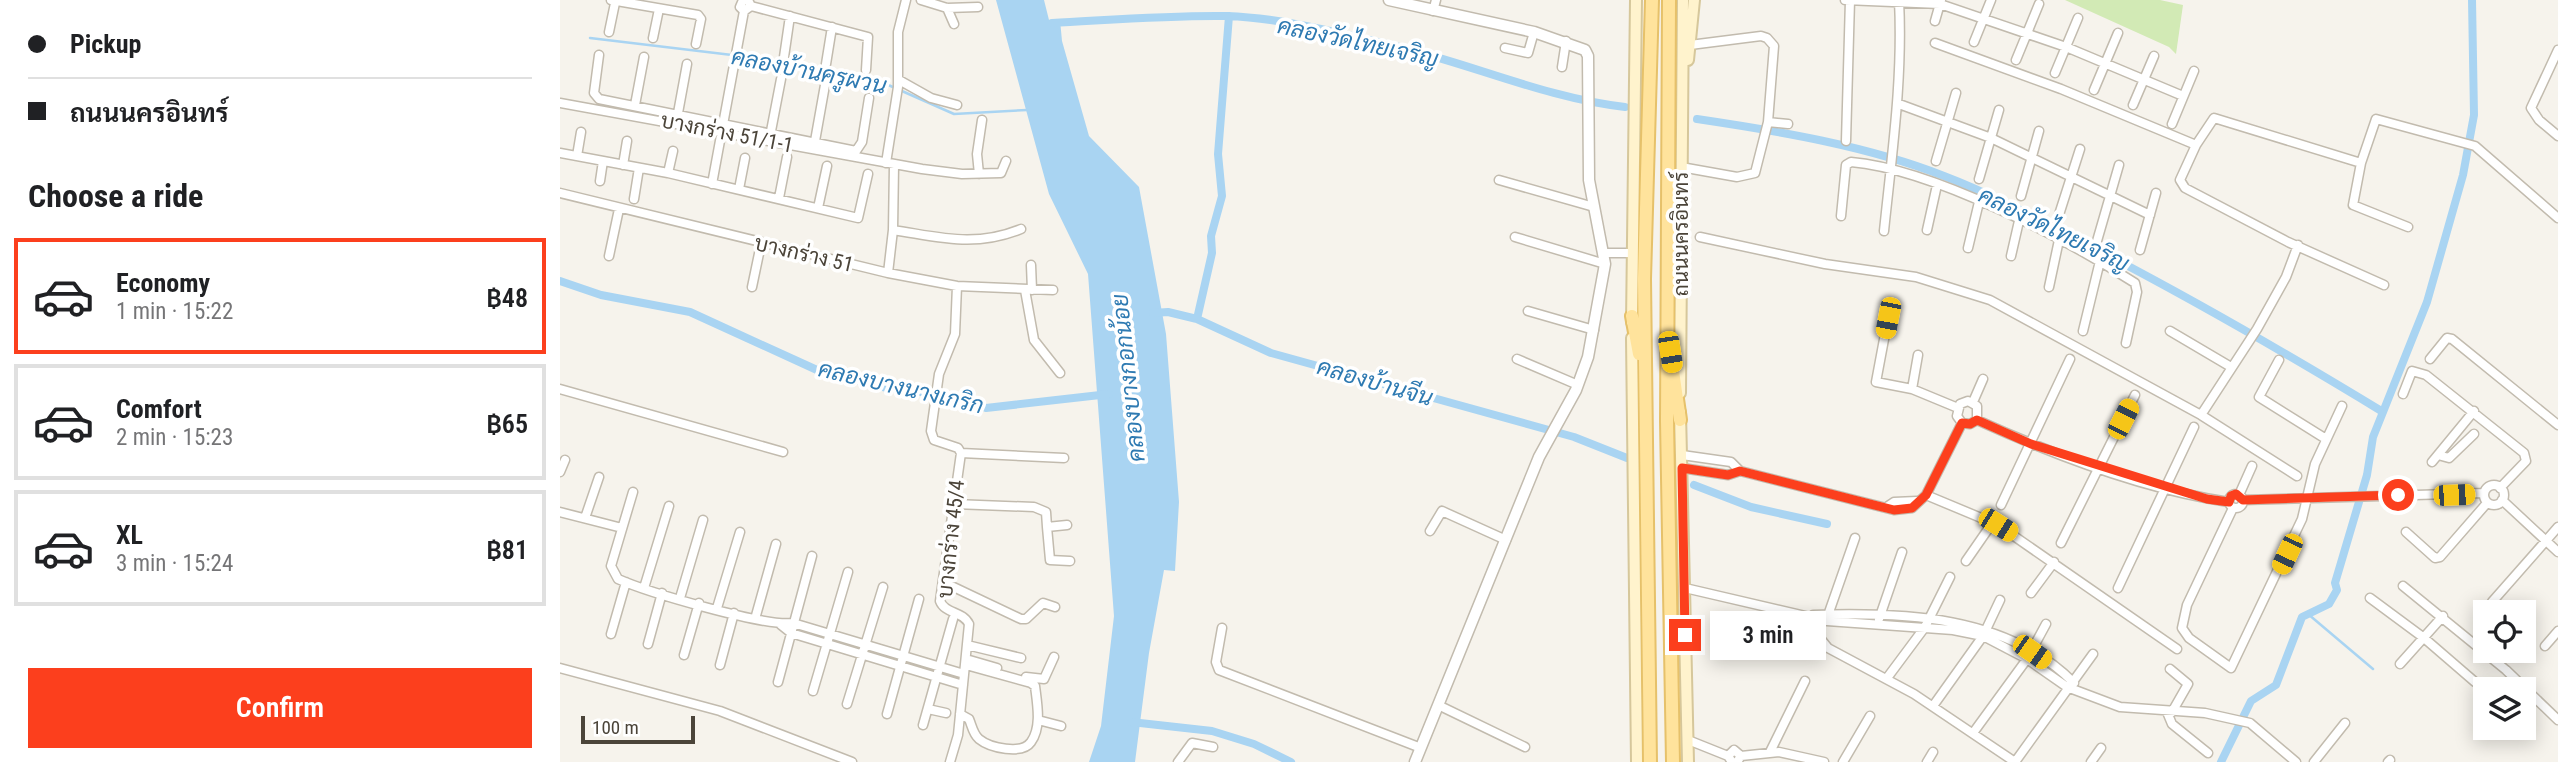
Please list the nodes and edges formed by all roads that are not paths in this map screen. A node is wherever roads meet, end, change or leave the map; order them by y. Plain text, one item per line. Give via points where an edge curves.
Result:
1 (906, 0) edge
2 (920, 0) edge
3 (1389, 0) edge
4 (1436, 0) edge
5 (1636, 0) edge
6 (1652, 0) edge
7 (1669, 0) edge
8 (1683, 0) edge
9 (1694, 0) edge
10 (1848, 0) edge
11 (1991, 0) edge
12 (613, 1) edge
13 (1899, 1) edge
14 (1940, 2) edge
15 (743, 3) edge
16 (2039, 4) dead end
17 (978, 7) dead end
18 (947, 8) junction
19 (659, 9) junction
20 (1433, 11) junction
21 (790, 16) junction
22 (2078, 18) dead end
23 (1984, 20) junction
24 (1934, 21) dead end
25 (954, 24) dead end
26 (832, 27) junction
27 (610, 32) dead end
28 (1534, 32) junction
29 (2027, 33) junction
30 (2118, 33) dead end
31 (653, 38) dead end
32 (1566, 41) junction
33 (1974, 42) dead end
34 (1935, 43) dead end
35 (696, 44) dead end
36 (1690, 45) junction
37 (2066, 47) junction
38 (1504, 48) dead end
39 (2558, 50) edge
40 (599, 55) dead end
41 (2154, 56) dead end
42 (644, 57) dead end
43 (784, 57) dead end
44 (2016, 60) dead end
45 (2105, 62) junction
46 (687, 64) dead end
47 (826, 64) dead end
48 (1562, 67) dead end
49 (866, 70) dead end
50 (2194, 71) dead end
51 (2055, 73) dead end
52 (781, 79) dead end
53 (2143, 79) junction
54 (825, 85) dead end
55 (898, 87) junction
56 (2094, 90) dead end
57 (1956, 93) dead end
58 (2183, 96) junction
59 (869, 97) dead end
60 (560, 103) edge
61 (1899, 104) junction
62 (635, 105) junction
63 (957, 105) dead end
64 (2133, 105) dead end
65 (1683, 107) junction
66 (1999, 110) dead end
67 (678, 113) junction
68 (982, 120) dead end
69 (1948, 120) junction
70 (1767, 124) junction
71 (1788, 124) dead end
72 (2172, 124) dead end
73 (724, 127) junction
74 (771, 131) junction
75 (2039, 131) dead end
76 (580, 132) dead end
77 (2558, 136) edge
78 (1991, 138) junction
79 (627, 141) dead end
80 (815, 141) junction
81 (1846, 141) dead end
82 (2196, 145) junction
83 (2080, 149) dead end
84 (673, 151) dead end
85 (560, 153) edge
86 (577, 156) junction
87 (788, 157) dead end
88 (745, 158) dead end
89 (2031, 158) junction
90 (603, 161) junction
91 (1006, 161) dead end
92 (1936, 161) dead end
93 (2361, 163) junction
94 (890, 164) junction
95 (622, 165) junction
96 (2119, 165) dead end
97 (827, 166) dead end
98 (1681, 167) junction
99 (1891, 167) junction
100 (639, 168) junction
101 (668, 173) junction
102 (868, 174) dead end
103 (979, 174) junction
104 (1979, 179) dead end
105 (2071, 179) junction
106 (1499, 180) dead end
107 (600, 181) dead end
108 (712, 184) junction
109 (1937, 185) junction
110 (739, 189) junction
111 (560, 193) edge
112 (2156, 193) dead end
113 (2021, 196) dead end
114 (2109, 197) junction
115 (634, 198) dead end
116 (779, 198) junction
117 (1979, 202) junction
118 (1594, 207) junction
119 (818, 208) junction
120 (619, 209) junction
121 (2150, 215) junction
122 (1842, 216) dead end
123 (2558, 218) edge
124 (2019, 221) junction
125 (2057, 221) dead end
126 (2408, 227) dead end
127 (1021, 229) dead end
128 (893, 230) junction
129 (1884, 230) dead end
130 (1927, 230) dead end
131 (1515, 237) dead end
132 (1700, 237) dead end
133 (2059, 240) junction
134 (2097, 241) dead end
135 (761, 244) junction
136 (2298, 246) junction
137 (1968, 247) dead end
138 (2140, 250) dead end
139 (1632, 253) junction
140 (609, 256) dead end
141 (2011, 256) dead end
142 (1604, 258) junction
143 (2100, 261) junction
144 (1031, 265) dead end
145 (888, 273) junction
146 (2384, 285) dead end
147 (957, 286) junction
148 (751, 287) dead end
149 (2049, 287) dead end
150 (1028, 290) junction
151 (1053, 290) dead end
152 (1528, 311) dead end
153 (1632, 316) junction
154 (1888, 318) dead end
155 (1667, 329) junction
156 (1594, 330) junction
157 (2083, 331) dead end
158 (2170, 331) dead end
159 (2126, 343) dead end
160 (1918, 355) dead end
161 (1517, 359) dead end
162 (2070, 359) dead end
163 (2430, 359) dead end
164 (2280, 360) dead end
165 (2231, 367) junction
166 (1060, 373) dead end
167 (1983, 379) dead end
168 (1645, 382) junction
169 (1578, 385) junction
170 (560, 389) edge
171 (1912, 389) junction
172 (2403, 394) dead end
173 (2135, 395) dead end
174 (1973, 402) junction
175 (2342, 406) dead end
176 (1958, 408) junction
177 (2474, 411) junction
178 (2201, 415) junction
179 (1680, 420) junction
180 (1977, 420) junction
181 (1962, 423) junction
182 (2558, 425) edge
183 (2194, 428) dead end
184 (2474, 434) dead end
185 (2326, 439) junction
186 (2031, 444) junction
187 (783, 452) dead end
188 (961, 453) junction
189 (1682, 455) junction
190 (1064, 458) dead end
191 (565, 460) dead end
192 (2252, 466) dead end
193 (2099, 467) junction
194 (1682, 468) junction
195 (1740, 471) junction
196 (560, 472) edge
197 (2297, 476) dead end
198 (599, 477) dead end
199 (2166, 488) junction
200 (2500, 488) junction
201 (633, 492) dead end
202 (2484, 493) junction
203 (1926, 495) junction
204 (2241, 498) junction
205 (2309, 500) junction
206 (2502, 500) junction
207 (2487, 503) junction
208 (954, 504) junction
209 (2001, 505) dead end
210 (2231, 505) junction
211 (669, 506) dead end
212 (560, 512) edge
213 (585, 518) junction
214 (703, 520) dead end
215 (1993, 522) junction
216 (1067, 525) dead end
217 (1047, 527) junction
218 (2558, 527) edge
219 (622, 528) junction
220 (740, 531) dead end
221 (1430, 531) dead end
222 (2406, 532) dead end
223 (1855, 538) dead end
224 (1506, 540) junction
225 (2546, 541) junction
226 (2061, 543) dead end
227 (776, 544) dead end
228 (1902, 552) dead end
229 (2558, 552) edge
230 (812, 556) dead end
231 (1070, 561) dead end
232 (1966, 561) dead end
233 (2054, 562) junction
234 (848, 572) dead end
235 (1950, 577) dead end
236 (626, 582) junction
237 (942, 585) junction
238 (2403, 586) dead end
239 (883, 587) dead end
240 (643, 588) junction
241 (1685, 588) junction
242 (2118, 589) dead end
243 (662, 593) junction
244 (2031, 593) dead end
245 (680, 598) junction
246 (919, 598) dead end
247 (2370, 598) dead end
248 (2000, 600) dead end
249 (2494, 600) edge
250 (699, 603) junction
251 (1055, 607) dead end
252 (717, 608) junction
253 (734, 613) junction
254 (1802, 616) junction
255 (2444, 616) junction
256 (1827, 618) junction
257 (755, 619) junction
258 (953, 619) dead end
259 (1879, 621) junction
260 (793, 623) junction
261 (1927, 623) junction
262 (2046, 624) dead end
263 (780, 625) junction
264 (1222, 628) dead end
265 (2558, 631) edge
266 (1984, 632) junction
267 (791, 633) junction
268 (611, 634) dead end
269 (830, 634) junction
270 (2424, 638) junction
271 (648, 644) dead end
272 (827, 644) junction
273 (866, 645) junction
274 (967, 645) junction
275 (2545, 646) dead end
276 (2176, 649) dead end
277 (2093, 654) dead end
278 (684, 655) dead end
279 (864, 655) junction
280 (2030, 655) junction
281 (903, 657) junction
282 (1054, 657) dead end
283 (1021, 658) dead end
284 (2400, 664) dead end
285 (720, 665) dead end
286 (965, 666) junction
287 (900, 667) junction
288 (560, 668) edge
289 (940, 668) junction
290 (2170, 669) dead end
291 (937, 678) junction
292 (1887, 678) junction
293 (2473, 680) edge
294 (1805, 681) dead end
295 (778, 682) dead end
296 (2070, 683) junction
297 (963, 685) junction
298 (814, 691) dead end
299 (847, 704) dead end
300 (1438, 705) junction
301 (1933, 706) junction
302 (928, 709) junction
303 (2170, 712) junction
304 (946, 713) dead end
305 (887, 714) dead end
306 (960, 714) junction
307 (1870, 716) dead end
308 (1038, 720) junction
309 (2558, 720) edge
310 (2345, 723) dead end
311 (923, 725) dead end
312 (1061, 726) dead end
313 (1973, 733) junction
314 (1688, 740) junction
315 (1213, 747) dead end
316 (1525, 747) dead end
317 (1421, 748) junction
318 (2101, 748) dead end
319 (1770, 752) junction
320 (1933, 752) dead end
321 (2208, 754) dead end
322 (1730, 759) edge
323 (1739, 759) edge
324 (852, 762) edge
325 (950, 762) edge
326 (1178, 762) edge
327 (1415, 762) edge
328 (1637, 762) edge
329 (1650, 762) edge
330 (1673, 762) edge
331 (1688, 762) edge
332 (1824, 762) edge
333 (1843, 762) edge
334 (1927, 762) edge
335 (2091, 762) edge
336 (2296, 762) edge
337 (2314, 762) edge

1 - 55 street via 898,32
2 - 18 street
3 - 20 street
4 - 20 street
5 - 139 main road
6 - 168 main road, ถนนนครอินทร์
7 - 155 main road, ถนนนครอินทร์
8 - 65 main road, ถนนนครอินทร์
9 - 36 main road
10 - 13 street
10 - 81 street
11 - 23 street
12 - 19 street
12 - 27 street
13 - 14 street
13 - 61 street
14 - 23 street
14 - 24 street
15 - 21 street
15 - 73 street via 738,59
16 - 29 street
17 - 18 street
18 - 25 street
19 - 31 street
19 - 35 street via 701,17
20 - 28 street
21 - 26 street
21 - 43 street
22 - 37 street
23 - 29 street
23 - 33 street
26 - 47 street
26 - 49 street via 868,37
28 - 32 street
28 - 38 street via 1528,53
29 - 37 street
29 - 44 street
30 - 45 street
32 - 48 street
32 - 118 street via 1580,46 1588,56 1589,180
34 - 82 street
36 - 65 main road
36 - 70 street via 1767,38 1774,46
37 - 45 street
37 - 51 street
39 - 77 street via 2531,108
40 - 62 street via 595,97
41 - 53 street
42 - 62 street
45 - 53 street
45 - 56 street
46 - 67 street
50 - 58 street
52 - 74 street
53 - 58 street
53 - 64 street
54 - 80 street
55 - 63 street
55 - 94 street
57 - 69 street
58 - 72 street
59 - 80 street via 860,149
60 - 73 street, บางกร่าง 51/1-1
61 - 69 street
61 - 99 street
62 - 67 street
65 - 98 main road, ถนนนครอินทร์
66 - 78 street
67 - 73 street
68 - 103 street
69 - 78 street
69 - 92 street
70 - 71 street
70 - 98 street via 1755,173 1737,177
73 - 74 street
73 - 94 street, บางกร่าง 51/1-1
73 - 108 street
74 - 80 street
75 - 89 street
76 - 86 street
78 - 89 street
78 - 104 street
79 - 95 street
82 - 93 street via 2211,120 2217,118
82 - 136 street via 2181,184
83 - 105 street
84 - 101 street
85 - 86 street
86 - 90 street
87 - 116 street
88 - 110 street
89 - 105 street
89 - 113 street
90 - 95 street
90 - 107 street
91 - 103 street via 1004,171
93 - 123 street via 2376,119 2458,139 2475,146
93 - 126 street via 2355,208
94 - 103 street, บางกร่าง 51/1-1
94 - 128 street
95 - 100 street
96 - 114 street
97 - 119 street
98 - 179 main road, ถนนนครอินทร์
99 - 109 street
99 - 122 street via 1846,164
99 - 129 street
100 - 101 street
100 - 115 street
101 - 108 street
102 - 119 street via 860,217
105 - 114 street
105 - 125 street
106 - 118 street
108 - 110 street
109 - 117 street
109 - 130 street
110 - 116 street
111 - 120 street, บางกร่าง 51
112 - 121 street
114 - 121 street
114 - 134 street
116 - 119 street
117 - 124 street
117 - 137 street
118 - 142 street
120 - 135 street, บางกร่าง 51
120 - 140 street
121 - 138 street
124 - 133 street
124 - 141 street
127 - 128 street via 963,240
128 - 145 street
131 - 142 street
132 - 178 street via 1962,289
133 - 143 street
133 - 149 street
135 - 145 street, บางกร่าง 51
135 - 148 street
136 - 146 street
136 - 165 street via 2257,329
139 - 142 street
139 - 153 main road
142 - 156 street
143 - 157 street
143 - 159 street via 2137,286
144 - 150 street
145 - 147 street, บางกร่าง 51
147 - 150 street, บางกร่าง 51
147 - 188 street, บางกร่าง 45/4 via 956,334 944,355 931,431 934,440
150 - 151 street, บางกร่าง 51
150 - 166 street via 1034,340
152 - 156 street
153 - 168 main road
153 - 328 main road
154 - 171 street via 1876,382
155 - 179 main road
155 - 330 main road, ถนนนครอินทร์
156 - 169 street
158 - 165 street
160 - 171 street
161 - 169 street
162 - 186 street
163 - 182 street via 2446,338 2452,339
164 - 185 street via 2259,397
165 - 178 street
167 - 174 street
168 - 329 main road, ถนนนครอินทร์
169 - 224 street
170 - 187 street
171 - 176 street
172 - 177 street via 2412,372 2418,371
173 - 193 street
174 - 176 street
174 - 180 street via 1979,410
175 - 185 street
176 - 181 street
177 - 184 street via 2435,459 2449,458
177 - 200 street via 2527,457
178 - 197 street
179 - 189 main road, ถนนนครอินทร์
180 - 181 street
180 - 186 street
181 - 203 street
183 - 199 street
185 - 205 street via 2315,464
186 - 193 street
186 - 209 street
188 - 190 street
188 - 208 street, บางกร่าง 45/4
189 - 194 main road, ถนนนครอินทร์
189 - 195 street via 1731,463
191 - 196 street
192 - 204 street
193 - 199 street
193 - 226 street
194 - 195 street via 1728,475
194 - 241 main road, ถนนนครอินทร์
195 - 203 street via 1888,506
198 - 213 street
199 - 210 street
199 - 242 street
200 - 202 street via 2491,486
200 - 206 street
201 - 219 street
202 - 205 street
202 - 207 street
203 - 215 street
204 - 205 street
204 - 210 street via 2231,496
205 - 210 street via 2231,668 2182,628 2187,604
206 - 207 street via 2495,505
206 - 225 street
207 - 222 street via 2440,557 2435,558
208 - 217 street via 1042,509
208 - 237 street, บางกร่าง 45/4
211 - 240 street
212 - 213 street
213 - 219 street
214 - 245 street
215 - 232 street
215 - 233 street
216 - 217 street
217 - 231 street via 1050,560
218 - 225 street
219 - 236 street via 611,566
220 - 252 street
221 - 224 street via 1442,511
223 - 256 street
224 - 300 street
225 - 229 street
225 - 249 street
227 - 257 street
228 - 259 street
230 - 260 street
233 - 244 street
233 - 276 street
234 - 269 street
235 - 261 street
236 - 240 street
236 - 268 street
237 - 251 street via 1021,619 1043,603
237 - 274 street, บางกร่าง 45/4 via 940,601 945,608 967,619
238 - 255 street
239 - 273 street
240 - 243 street
241 - 254 street
241 - 314 main road, ถนนนครอินทร์
243 - 245 street
243 - 271 street
245 - 250 street
246 - 281 street
247 - 270 street
248 - 266 street
250 - 252 street
250 - 278 street
252 - 253 street
253 - 257 street
253 - 285 street
254 - 256 street
254 - 292 street via 1828,648
255 - 270 street
255 - 309 street
256 - 259 street
257 - 263 street
258 - 289 street
259 - 261 street
260 - 263 street
260 - 267 street
260 - 269 street
261 - 266 street
261 - 292 street
262 - 280 street
263 - 267 street
264 - 317 street via 1216,662 1219,670
265 - 275 street
266 - 280 street
266 - 301 street
267 - 272 street
267 - 295 street
269 - 272 street
269 - 273 street
270 - 284 street
270 - 293 street
272 - 279 street
272 - 298 street
273 - 279 street
273 - 281 street
274 - 283 street
274 - 286 street, บางกร่าง 45/4
277 - 296 street
279 - 287 street
279 - 299 street
280 - 296 street
280 - 313 street
281 - 287 street
281 - 289 street
282 - 286 street via 1040,681
286 - 289 street
286 - 297 street, บางกร่าง 45/4
286 - 308 street via 1031,683
287 - 291 street
287 - 305 street
288 - 324 street via 720,711
289 - 291 street
290 - 303 street via 2188,684
291 - 297 street
291 - 302 street
292 - 301 street
294 - 319 street
296 - 303 street via 2120,706
296 - 313 street via 2015,762
297 - 306 street, บางกร่าง 45/4
300 - 316 street
300 - 317 street
301 - 313 street
302 - 304 street
302 - 311 street
303 - 321 street via 2172,724
303 - 336 street via 2250,723
306 - 308 street via 969,719 982,741 1015,749 1030,743
306 - 325 street, บางกร่าง 45/4
307 - 333 street
308 - 312 street
310 - 337 street
314 - 322 street
314 - 331 main road, ถนนนครอินทร์
315 - 326 street via 1192,743
317 - 327 street
318 - 335 street
319 - 323 street
319 - 332 street
320 - 334 street
322 - 323 street via 1734,750

